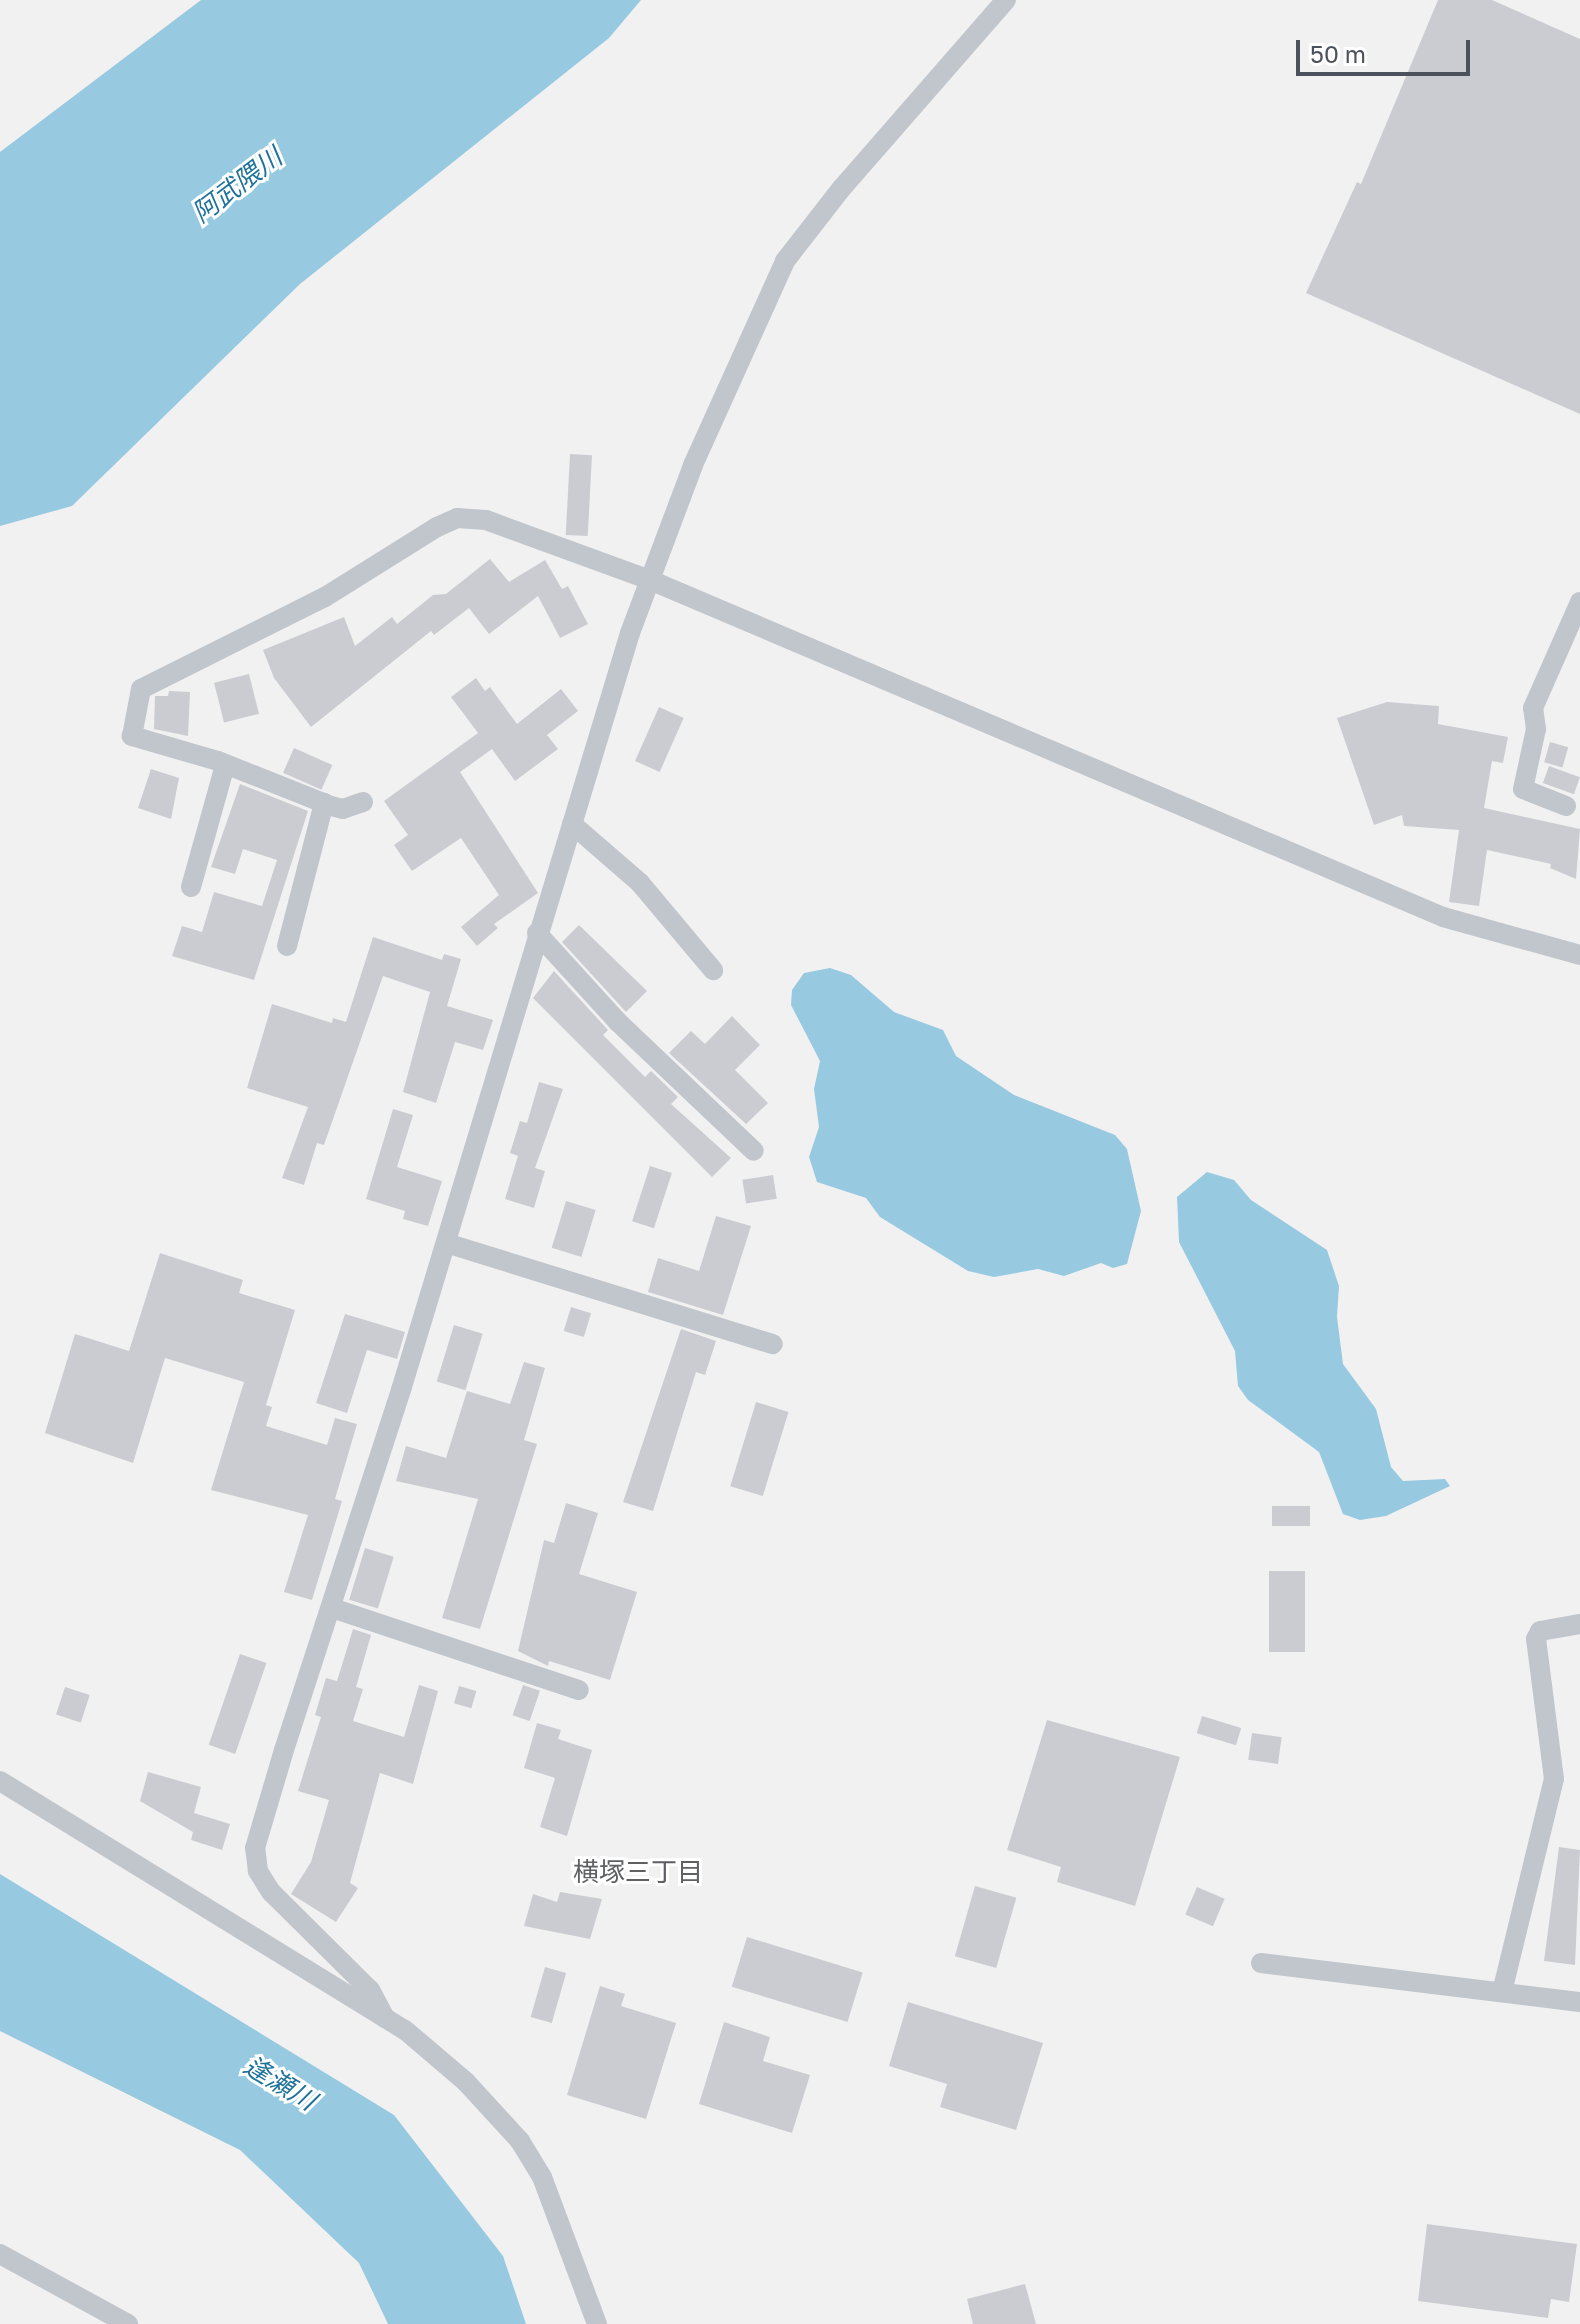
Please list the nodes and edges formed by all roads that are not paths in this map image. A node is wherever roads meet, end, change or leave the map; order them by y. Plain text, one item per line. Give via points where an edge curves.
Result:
1 (1006, 0) edge
2 (650, 580) junction
3 (1580, 602) edge
4 (225, 765) junction
5 (363, 802) dead end
6 (324, 803) junction
7 (1566, 806) dead end
8 (572, 824) junction
9 (191, 887) dead end
10 (537, 933) junction
11 (287, 946) dead end
12 (1580, 955) edge
13 (713, 970) dead end
14 (754, 1151) dead end
15 (446, 1243) junction
16 (773, 1344) dead end
17 (332, 1608) junction
18 (1580, 1624) edge
19 (579, 1690) dead end
20 (0, 1781) edge
21 (1261, 1963) dead end
22 (1502, 1992) junction
23 (1580, 2002) edge
24 (385, 2018) junction
25 (0, 2254) edge
26 (128, 2324) edge
27 (597, 2324) edge

1 - 2 street via 785,261 693,465
2 - 4 street via 507,524 457,518 325,597 141,689 132,736
2 - 8 street
2 - 12 street via 1443,917
3 - 7 street via 1533,708 1536,729 1523,789
4 - 6 street
4 - 9 street
5 - 6 street via 343,809
6 - 11 street
8 - 10 street
8 - 13 street via 640,883
10 - 14 street via 618,1022
10 - 15 street
15 - 16 street
15 - 17 street
17 - 19 street
17 - 24 street via 284,1750 255,1860 271,1892 370,1990
18 - 22 street via 1540,1631 1536,1639 1554,1779
20 - 24 street
21 - 22 street
22 - 23 street
24 - 27 street via 466,2082 520,2141 571,2245
25 - 26 street

